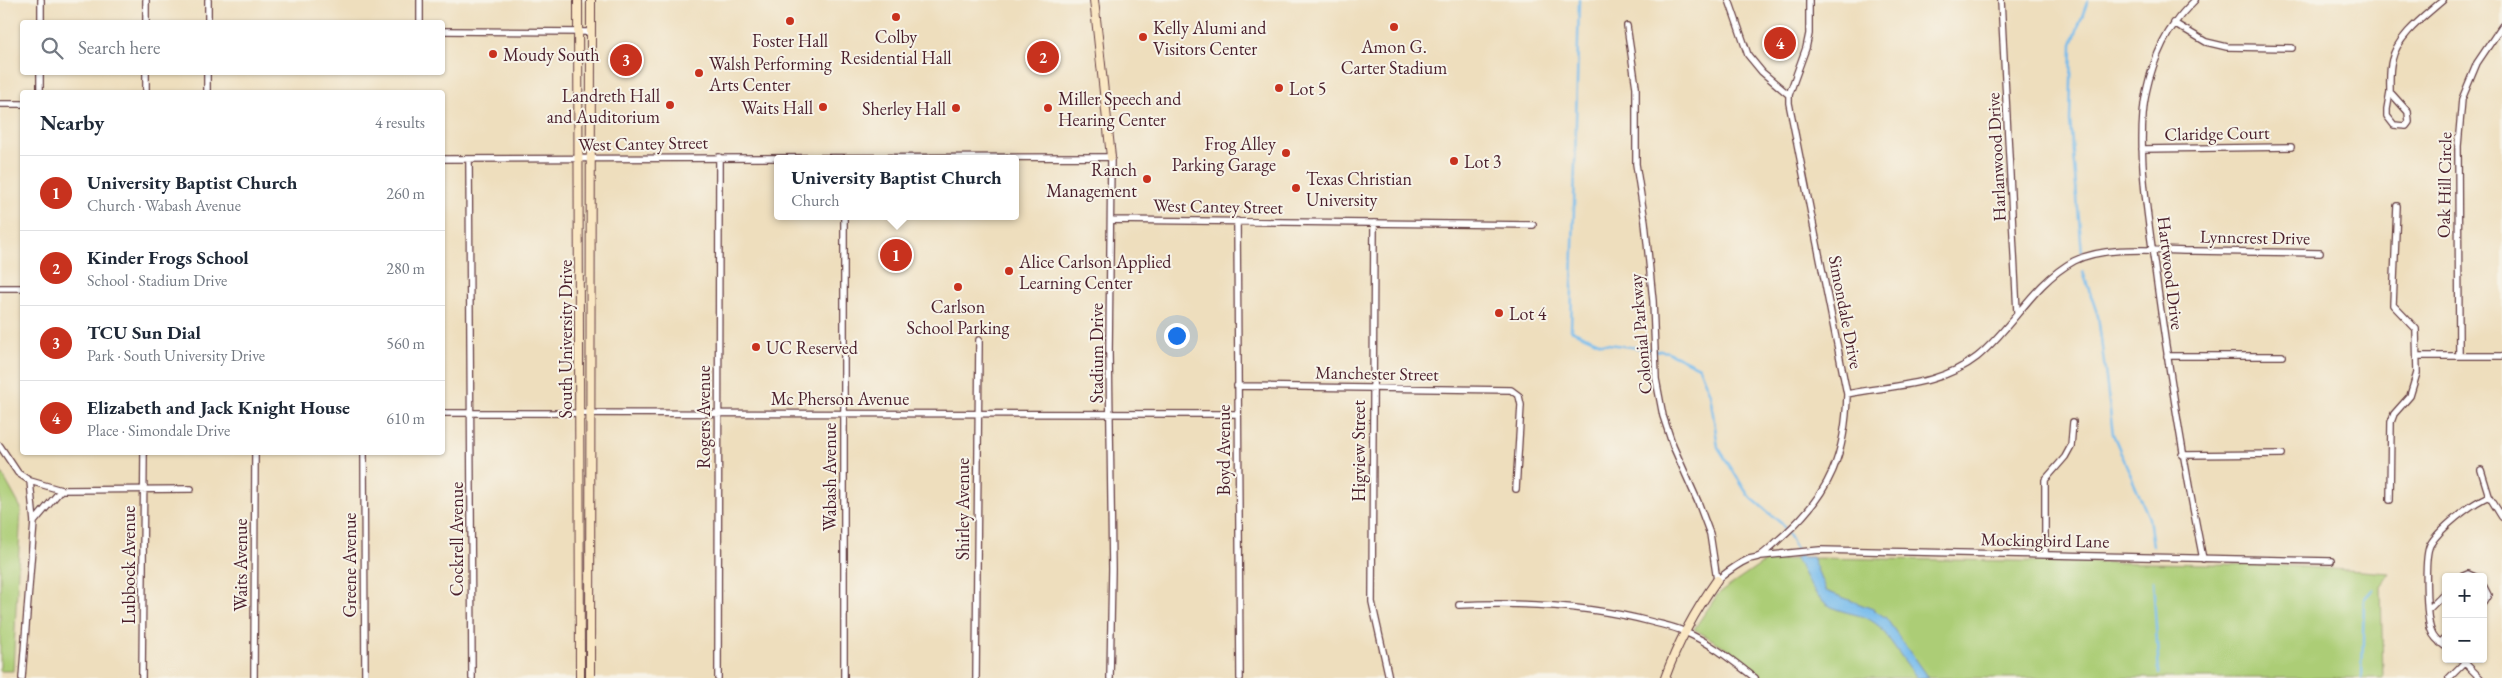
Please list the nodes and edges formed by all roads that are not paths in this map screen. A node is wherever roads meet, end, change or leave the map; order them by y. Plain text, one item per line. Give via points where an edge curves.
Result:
1 (41, 0) edge
2 (146, 0) edge
3 (208, 0) edge
4 (420, 0) edge
5 (578, 0) edge
6 (591, 0) edge
7 (1094, 0) edge
8 (1729, 0) edge
9 (1809, 0) edge
10 (2001, 0) edge
11 (2195, 0) edge
12 (2443, 0) edge
13 (41, 20) edge
14 (146, 20) edge
15 (208, 20) edge
16 (420, 20) edge
17 (2174, 23) junction
18 (1627, 26) dead end
19 (2502, 26) edge
20 (445, 32) edge
21 (578, 32) junction
22 (591, 32) junction
23 (2292, 48) dead end
24 (40, 75) edge
25 (146, 75) edge
26 (207, 75) edge
27 (40, 90) edge
28 (146, 90) edge
29 (207, 90) edge
30 (2390, 92) junction
31 (1789, 95) junction
32 (0, 104) edge
33 (20, 104) edge
34 (2291, 147) dead end
35 (2142, 149) junction
36 (719, 157) junction
37 (774, 157) edge
38 (580, 158) junction
39 (590, 158) junction
40 (1019, 158) edge
41 (1111, 158) junction
42 (445, 159) edge
43 (469, 159) junction
44 (2397, 206) dead end
45 (844, 220) edge
46 (1112, 220) junction
47 (1238, 221) junction
48 (1374, 222) junction
49 (1533, 225) dead end
50 (2152, 251) junction
51 (2320, 253) dead end
52 (0, 288) edge
53 (20, 288) edge
54 (2017, 312) junction
55 (979, 340) dead end
56 (2166, 356) junction
57 (2282, 356) dead end
58 (2418, 356) junction
59 (2459, 356) junction
60 (2502, 356) edge
61 (1237, 386) junction
62 (1373, 388) junction
63 (1847, 394) junction
64 (445, 414) edge
65 (470, 414) junction
66 (580, 414) junction
67 (590, 414) junction
68 (718, 414) junction
69 (844, 414) junction
70 (978, 414) junction
71 (1111, 414) junction
72 (1237, 414) junction
73 (2073, 422) dead end
74 (0, 446) edge
75 (2282, 454) dead end
76 (144, 455) edge
77 (255, 455) edge
78 (364, 455) edge
79 (2182, 455) junction
80 (2481, 470) dead end
81 (30, 481) junction
82 (144, 488) junction
83 (190, 489) dead end
84 (1516, 489) dead end
85 (61, 490) junction
86 (2490, 496) junction
87 (2390, 500) dead end
88 (2502, 518) edge
89 (34, 522) junction
90 (1759, 556) junction
91 (2045, 556) junction
92 (2204, 559) junction
93 (2330, 561) dead end
94 (1717, 580) junction
95 (2442, 596) edge
96 (1459, 605) dead end
97 (2428, 610) junction
98 (1684, 631) junction
99 (2440, 642) edge
100 (2461, 663) edge
101 (2465, 663) edge
102 (22, 678) edge
103 (142, 678) edge
104 (254, 678) edge
105 (365, 678) edge
106 (472, 678) edge
107 (580, 678) edge
108 (590, 678) edge
109 (718, 678) edge
110 (844, 678) edge
111 (976, 678) edge
112 (1110, 678) edge
113 (1240, 678) edge
114 (1389, 678) edge
115 (1665, 678) edge
116 (1755, 678) edge
117 (2448, 678) edge
118 (2480, 678) edge

1 - 13 street
2 - 14 street
3 - 15 street
4 - 16 street
5 - 21 main road, South University Drive
6 - 22 main road, South University Drive
7 - 41 main road, Stadium Drive
8 - 31 street via 1748,55
9 - 31 street, Simondale Drive via 1809,34
10 - 54 street, Harlanwood Drive
11 - 17 street, Hartwood Drive
12 - 30 street via 2422,18 2396,49 2391,61
17 - 23 street via 2206,42 2227,47
17 - 35 street, Hartwood Drive via 2158,55 2148,86
18 - 94 street, Colonial Parkway via 1635,80 1636,164 1651,275 1654,357 1663,416 1710,534
19 - 59 street, Oak Hill Circle via 2477,63 2462,99 2458,146
20 - 21 street
21 - 22 street
21 - 38 main road, South University Drive
22 - 39 main road, South University Drive
24 - 27 street
25 - 28 street
26 - 29 street
30 - 30 street via 2408,112 2406,126 2394,126 2388,116
31 - 63 street, Simondale Drive
32 - 33 street
34 - 35 street, Claridge Court
35 - 50 street, Hartwood Drive
36 - 37 street, West Cantey Street
36 - 39 street, West Cantey Street
36 - 68 street, Rogers Avenue
38 - 39 street, West Cantey Street
38 - 43 street, West Cantey Street
38 - 66 main road, South University Drive
39 - 67 main road, South University Drive
40 - 41 street, West Cantey Street
41 - 46 street, Stadium Drive
42 - 43 street, West Cantey Street
43 - 65 street, Cockrell Avenue
44 - 58 street via 2394,304 2416,330
45 - 69 street, Wabash Avenue
46 - 47 street, West Cantey Street
46 - 71 street, Stadium Drive
47 - 48 street, West Cantey Street
47 - 61 street, Boyd Avenue
48 - 49 street, West Cantey Street
48 - 62 street, Higview Street
50 - 51 street, Lynncrest Drive
50 - 54 street, Lynncrest Drive via 2097,254 2075,261 2049,279
50 - 56 street, Hartwood Drive
52 - 53 street
54 - 63 street, Lynncrest Drive via 1976,358 1945,375
55 - 70 street, Shirley Avenue
56 - 57 street
56 - 79 street, Hartwood Drive
58 - 59 street
58 - 87 street via 2413,390 2391,422
59 - 60 street
61 - 62 street, Manchester Street
61 - 72 street, Boyd Avenue
62 - 84 street, Manchester Street via 1516,392 1521,405
62 - 114 street, Higview Street via 1372,602
63 - 90 street, Simondale Drive via 1844,437 1834,470 1817,499
64 - 65 street, Mc Pherson Avenue
65 - 66 street, Mc Pherson Avenue
65 - 106 street, Cockrell Avenue
66 - 67 street, Mc Pherson Avenue
66 - 107 main road, South University Drive
67 - 68 street, Mc Pherson Avenue
67 - 108 main road, South University Drive
68 - 69 street, Mc Pherson Avenue
68 - 109 street, Rogers Avenue
69 - 70 street, Mc Pherson Avenue
69 - 110 street, Wabash Avenue
70 - 71 street, Mc Pherson Avenue
70 - 111 street, Shirley Avenue
71 - 72 street, Mc Pherson Avenue
71 - 112 street, Stadium Drive
72 - 113 street, Boyd Avenue
73 - 91 street via 2071,446 2046,480
74 - 81 street via 18,473
75 - 79 street
76 - 82 street, Lubbock Avenue
77 - 104 street, Waits Avenue
78 - 105 street, Greene Avenue
79 - 92 street, Hartwood Drive
80 - 86 street
81 - 85 street
81 - 89 street
82 - 83 street
82 - 85 street
82 - 103 street, Lubbock Avenue
85 - 89 street
86 - 88 street
86 - 97 street via 2471,506 2431,543 2426,561
89 - 102 street
90 - 91 street, Mockingbird Lane via 1794,551
90 - 94 street, Simondale Drive via 1738,565
91 - 92 street, Mockingbird Lane
92 - 93 street, Mockingbird Lane
94 - 98 main road
95 - 97 street
96 - 98 street via 1499,603 1579,608 1621,614
97 - 99 street via 2431,629
98 - 115 main road
98 - 116 street via 1717,649
100 - 117 street
101 - 118 street

